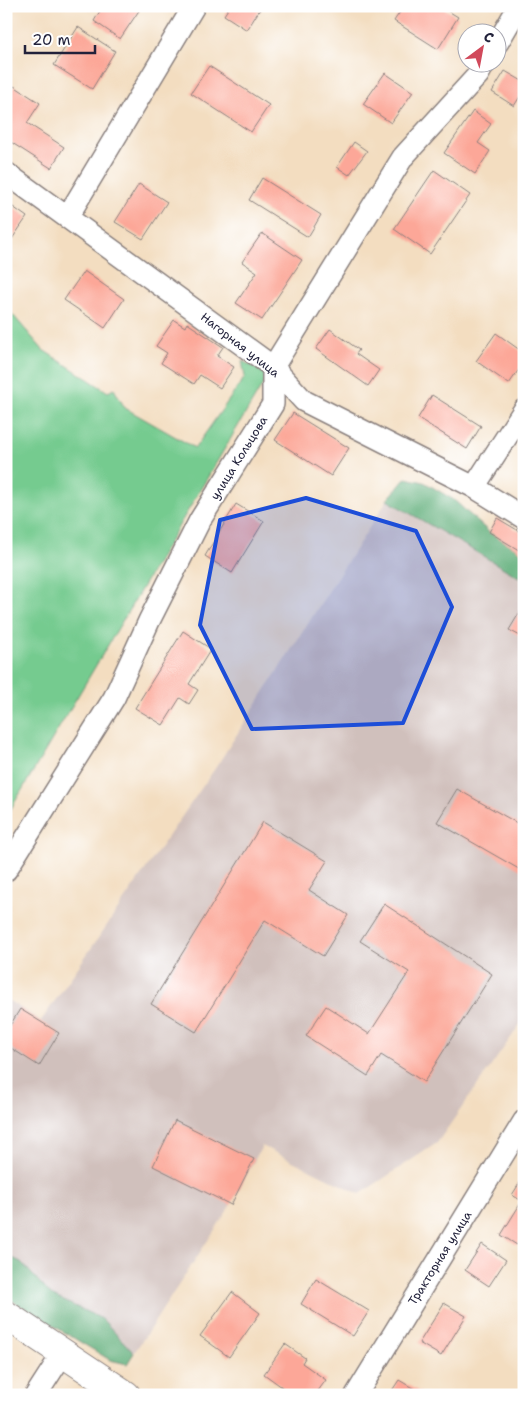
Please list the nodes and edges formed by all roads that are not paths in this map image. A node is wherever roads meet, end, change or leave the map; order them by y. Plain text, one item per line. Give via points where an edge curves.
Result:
1 (194, 6) edge
2 (518, 6) edge
3 (508, 24) edge
4 (480, 72) edge
5 (6, 173) edge
6 (68, 216) junction
7 (273, 367) junction
8 (524, 410) edge
9 (474, 487) junction
10 (524, 518) edge
11 (6, 870) edge
12 (524, 1121) edge
13 (6, 1315) edge
14 (64, 1352) junction
15 (36, 1395) edge
16 (126, 1395) edge
17 (356, 1395) edge

1 - 6 street
2 - 3 street
4 - 7 street via 404,157
5 - 6 street, Нагорная улица
6 - 7 street, Нагорная улица
7 - 9 street, Нагорная улица via 304,401
7 - 11 street, улица Кольцова via 273,404 200,520 114,698
8 - 9 street
9 - 10 street, Нагорная улица
12 - 17 street, Тракторная улица
13 - 14 street
14 - 15 street
14 - 16 street

